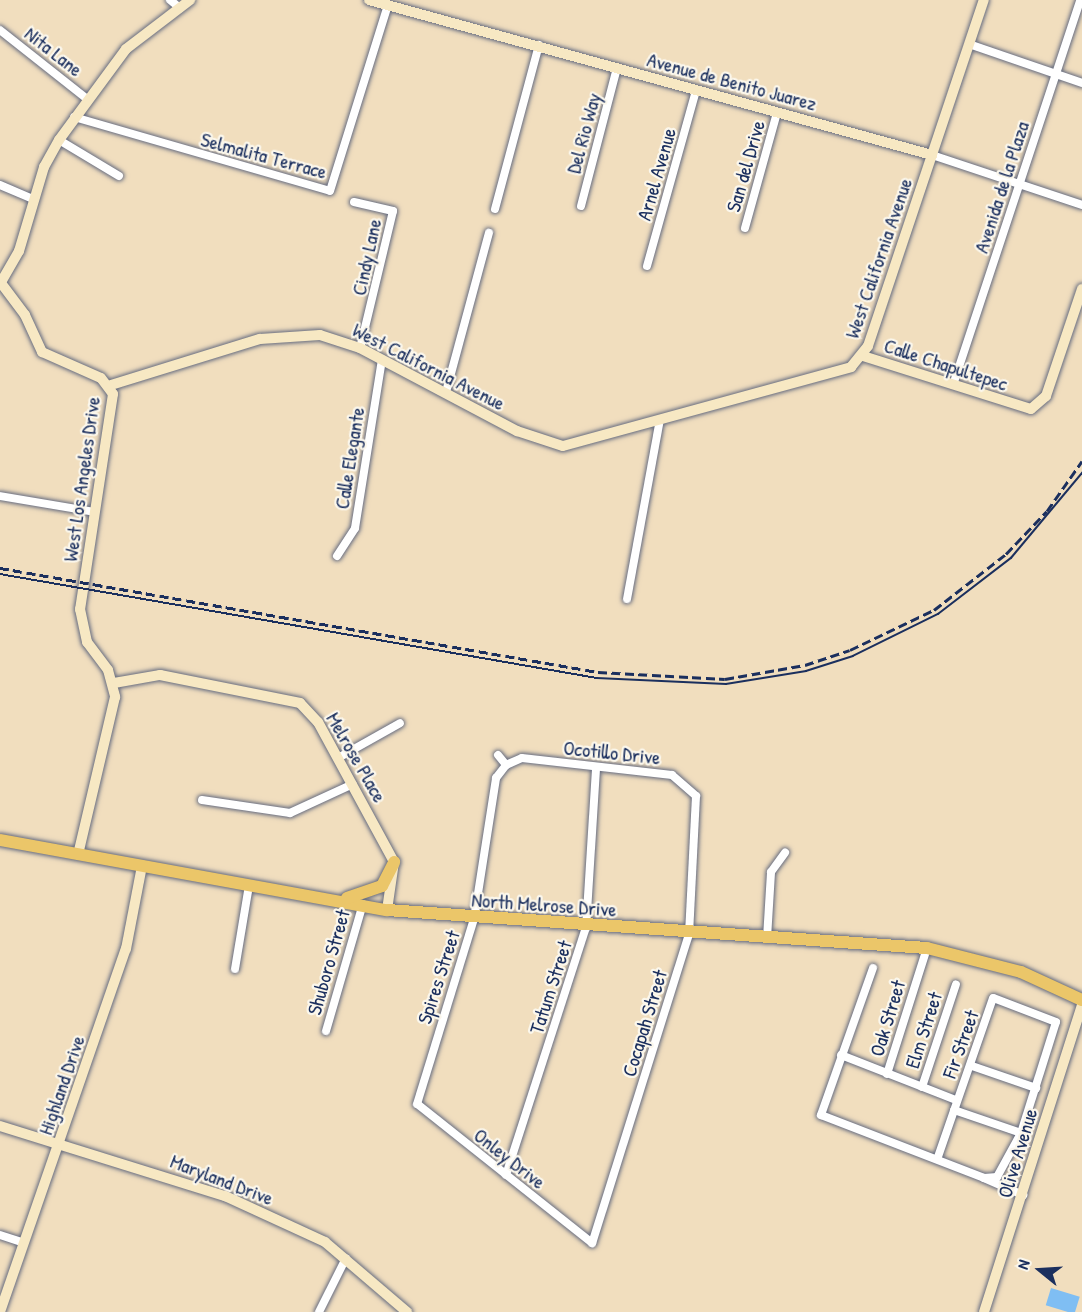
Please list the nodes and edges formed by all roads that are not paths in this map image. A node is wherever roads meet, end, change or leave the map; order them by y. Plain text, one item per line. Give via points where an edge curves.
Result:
1 (170, 0) edge
2 (190, 0) edge
3 (984, 0) edge
4 (1080, 0) edge
5 (379, 2) edge
6 (180, 8) junction
7 (0, 30) edge
8 (969, 44) junction
9 (538, 45) junction
10 (617, 68) junction
11 (1056, 74) junction
12 (1082, 83) edge
13 (696, 90) junction
14 (87, 99) junction
15 (777, 113) junction
16 (74, 117) junction
17 (58, 140) junction
18 (932, 155) junction
19 (119, 176) dead end
20 (1019, 184) junction
21 (0, 185) edge
22 (33, 200) junction
23 (354, 202) dead end
24 (1082, 205) edge
25 (581, 206) dead end
26 (495, 209) dead end
27 (745, 228) dead end
28 (489, 233) dead end
29 (647, 266) dead end
30 (0, 284) edge
31 (1082, 289) edge
32 (360, 348) junction
33 (863, 356) junction
34 (382, 360) junction
35 (111, 385) junction
36 (953, 385) junction
37 (446, 393) junction
38 (659, 424) junction
39 (0, 496) edge
40 (95, 512) junction
41 (337, 556) dead end
42 (627, 599) dead end
43 (114, 683) junction
44 (400, 723) dead end
45 (498, 754) dead end
46 (338, 758) junction
47 (506, 765) junction
48 (596, 768) junction
49 (353, 784) junction
50 (202, 800) dead end
51 (697, 807) joint
52 (0, 840) edge
53 (784, 854) dead end
54 (78, 855) junction
55 (394, 862) junction
56 (142, 866) junction
57 (249, 885) junction
58 (339, 900) junction
59 (363, 904) junction
60 (387, 910) junction
61 (474, 919) junction
62 (586, 928) junction
63 (689, 934) junction
64 (767, 938) junction
65 (927, 948) junction
66 (873, 968) dead end
67 (235, 969) dead end
68 (956, 984) dead end
69 (1082, 1002) edge
70 (326, 1030) dead end
71 (841, 1055) junction
72 (972, 1066) junction
73 (887, 1074) junction
74 (922, 1087) junction
75 (1036, 1088) junction
76 (418, 1094) joint
77 (956, 1101) junction
78 (954, 1110) junction
79 (0, 1126) edge
80 (1021, 1133) junction
81 (60, 1145) junction
82 (938, 1156) junction
83 (506, 1175) junction
84 (984, 1178) junction
85 (1023, 1196) junction
86 (0, 1235) edge
87 (22, 1242) junction
88 (592, 1243) joint
89 (346, 1258) junction
90 (0, 1312) edge
91 (319, 1312) edge
92 (407, 1312) edge
93 (984, 1312) edge

1 - 6 street
2 - 6 street, West Los Angeles Drive
3 - 8 street, West California Avenue
4 - 11 street, Avenida de la Plaza
5 - 9 street, Avenue de Benito Juarez
5 - 16 street, Selmalita Terrace via 330,191
6 - 14 street, West Los Angeles Drive via 126,49
7 - 14 street, Nita Lane
8 - 11 street
8 - 18 street, West California Avenue
9 - 10 street, Avenue de Benito Juarez
9 - 26 street
10 - 13 street, Avenue de Benito Juarez
10 - 25 street, Del Rio Way
11 - 12 street
11 - 20 street, Avenida de la Plaza
13 - 15 street, Avenue de Benito Juarez
13 - 29 street, Arnel Avenue
14 - 16 street, West Los Angeles Drive
15 - 18 street, Avenue de Benito Juarez
15 - 27 street, San del Drive
16 - 17 street, West Los Angeles Drive
17 - 19 street
17 - 22 street, West Los Angeles Drive
18 - 20 street, Avenue de Benito Juarez
18 - 33 street, West California Avenue
20 - 24 street, Avenue de Benito Juarez
20 - 36 street, Avenida de la Plaza
21 - 22 street
22 - 30 street, West Los Angeles Drive via 20,251
23 - 32 street, Cindy Lane via 393,211
28 - 37 street
30 - 35 street, West Los Angeles Drive via 49,359
31 - 36 street, Calle Chapultepec via 1046,396 1031,409
32 - 34 street, West California Avenue
32 - 35 street, West California Avenue via 291,333
33 - 36 street, Calle Chapultepec
33 - 38 street, West California Avenue via 851,367
34 - 37 street, West California Avenue
34 - 41 street, Calle Elegante via 355,528
35 - 40 street, West Los Angeles Drive
37 - 38 street, West California Avenue via 554,445 579,445
38 - 42 street
39 - 40 street
40 - 43 street, West Los Angeles Drive via 80,621 87,642
43 - 46 street, Melrose Place via 160,675 279,695 300,703 318,722
43 - 54 street via 114,711
44 - 46 street
45 - 47 street
46 - 49 street, Melrose Place
47 - 48 street, Ocotillo Drive via 522,758
47 - 61 street, Spires Street via 496,778
48 - 51 street, Ocotillo Drive via 672,775 696,796
48 - 62 street, Tatum Street
49 - 50 street via 290,813
49 - 55 street, Melrose Place
51 - 63 street, Cocapah Street
52 - 54 main road, North Melrose Drive
53 - 64 street via 771,872
54 - 56 main road, North Melrose Drive
55 - 58 main road via 382,886
55 - 60 street
56 - 57 main road, North Melrose Drive
56 - 81 street, Highland Drive via 126,949
57 - 58 main road, North Melrose Drive
57 - 67 street
58 - 59 main road, North Melrose Drive
59 - 60 main road, North Melrose Drive
59 - 70 street, Shuboro Street
60 - 61 main road, North Melrose Drive
61 - 62 main road, North Melrose Drive
61 - 76 street, Spires Street
62 - 63 main road, North Melrose Drive
62 - 83 street, Tatum Street
63 - 64 main road, North Melrose Drive
63 - 88 street, Cocapah Street
64 - 65 main road, North Melrose Drive
65 - 69 main road, North Melrose Drive via 1021,972
65 - 73 street, Oak Street
66 - 71 street
68 - 74 street, Elm Street
69 - 85 street, Olive Avenue
71 - 73 street
71 - 82 street via 821,1115
72 - 75 street
72 - 75 street, Fir Street via 993,998 1056,1022
72 - 77 street, Fir Street
73 - 74 street
74 - 77 street
75 - 80 street
76 - 83 street, Onley Drive via 422,1110
77 - 78 street, Fir Street
78 - 80 street
78 - 82 street, Fir Street
79 - 81 street, Maryland Drive
80 - 84 street via 997,1177
81 - 87 street, Highland Drive
81 - 89 street, Maryland Drive via 225,1196 325,1242
82 - 84 street
83 - 88 street, Onley Drive
84 - 85 street
85 - 93 street, Olive Avenue
86 - 87 street
87 - 90 street, Highland Drive
89 - 91 street
89 - 92 street, Maryland Drive

